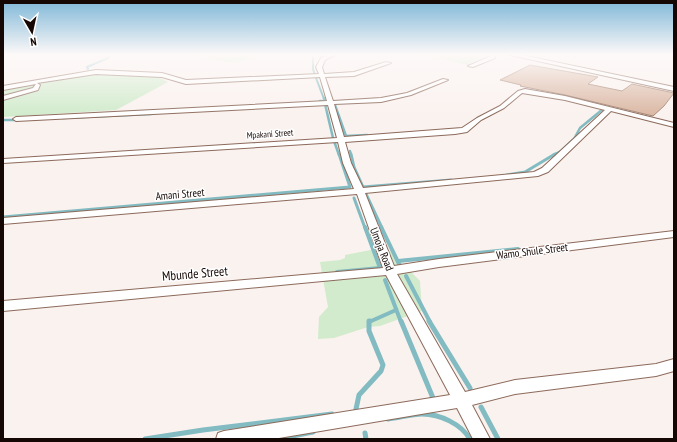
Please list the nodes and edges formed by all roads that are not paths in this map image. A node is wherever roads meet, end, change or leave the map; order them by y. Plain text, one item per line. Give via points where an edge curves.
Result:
1 (75, 75) edge
2 (139, 75) edge
3 (343, 75) edge
4 (606, 75) edge
5 (320, 76) junction
6 (445, 80) dead end
7 (37, 83) junction
8 (3, 88) edge
9 (674, 89) edge
10 (3, 98) edge
11 (330, 103) junction
12 (609, 110) junction
13 (16, 119) dead end
14 (674, 125) edge
15 (341, 139) junction
16 (3, 161) edge
17 (360, 191) junction
18 (3, 221) edge
19 (674, 234) edge
20 (390, 271) junction
21 (3, 306) edge
22 (674, 365) edge
23 (462, 400) junction
24 (224, 439) edge
25 (482, 439) edge

1 - 7 street
2 - 5 street via 162,76 183,82
3 - 5 street
4 - 9 street
5 - 11 street, Umoja Road
6 - 11 street via 398,97
7 - 8 street
7 - 10 street via 38,87 32,91
11 - 13 street
11 - 15 street, Umoja Road
12 - 14 street
12 - 15 street, Mpakani Street via 525,91 520,92 502,108 462,130
12 - 17 street, Amani Street via 545,170 535,174
15 - 16 street, Mpakani Street
15 - 17 street, Umoja Road via 347,163
17 - 18 street, Amani Street
17 - 20 street, Umoja Road
19 - 20 street, Wamo Shule Street
20 - 21 street, Mbunde Street
20 - 23 street, Umoja Road
22 - 23 street via 656,370 515,387
23 - 24 street
23 - 25 street, Umoja Road

